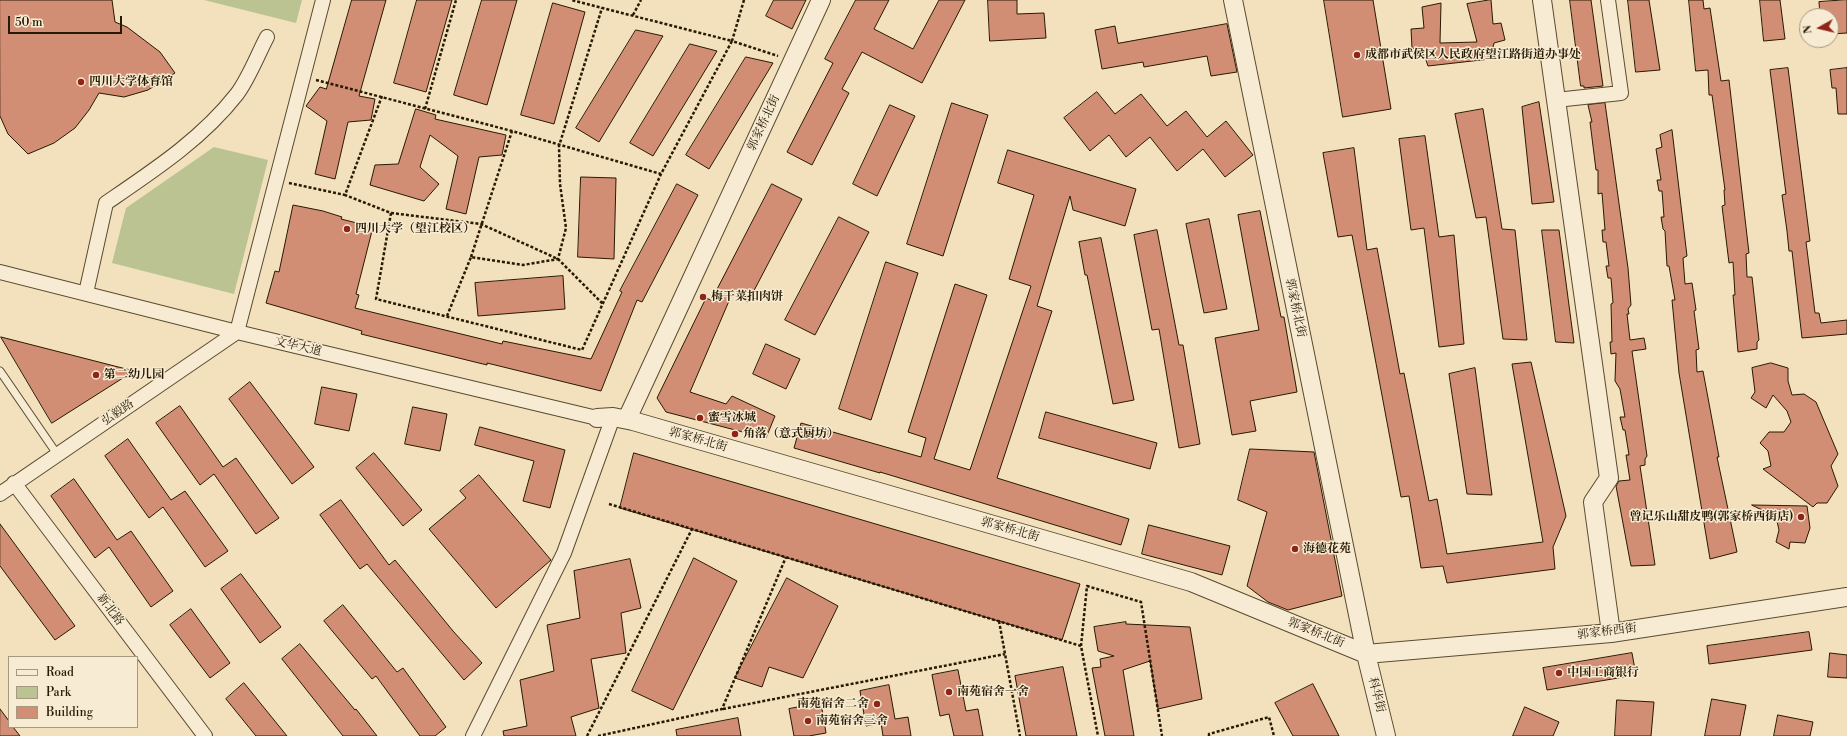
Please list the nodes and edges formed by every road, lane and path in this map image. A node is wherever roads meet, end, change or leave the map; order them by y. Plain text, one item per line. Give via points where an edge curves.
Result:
1 (323, 0) edge
2 (456, 0) edge
3 (571, 0) edge
4 (641, 0) edge
5 (744, 0) edge
6 (821, 0) edge
7 (1232, 0) edge
8 (1542, 0) edge
9 (1608, 0) edge
10 (602, 8) junction
11 (633, 15) junction
12 (267, 37) dead end
13 (732, 41) junction
14 (782, 57) dead end
15 (310, 78) dead end
16 (382, 96) junction
17 (1556, 100) junction
18 (425, 109) junction
19 (512, 131) junction
20 (559, 146) junction
21 (661, 174) junction
22 (285, 182) dead end
23 (345, 195) junction
24 (391, 213) junction
25 (481, 224) junction
26 (471, 256) junction
27 (558, 260) junction
28 (0, 272) edge
29 (86, 293) junction
30 (603, 304) junction
31 (447, 316) junction
32 (237, 332) junction
33 (0, 370) edge
34 (612, 418) junction
35 (57, 454) junction
36 (14, 484) junction
37 (0, 494) edge
38 (609, 504) dead end
39 (692, 529) junction
40 (786, 557) junction
41 (1847, 597) edge
42 (999, 621) junction
43 (1611, 632) junction
44 (1081, 646) junction
45 (1005, 654) junction
46 (1366, 654) junction
47 (722, 709) junction
48 (205, 736) edge
49 (473, 736) edge
50 (587, 736) edge
51 (598, 736) edge
52 (1020, 736) edge
53 (1098, 736) edge
54 (1162, 736) edge
55 (1209, 736) edge
56 (1274, 736) edge
57 (1386, 736) edge

1 - 32 street
2 - 18 path
3 - 10 path
4 - 11 path
5 - 13 path
6 - 34 street, 郭家桥北街
7 - 46 street, 郭家桥北街
8 - 17 street
9 - 17 street via 1622,93
10 - 11 path
10 - 20 path
11 - 13 path
12 - 29 street via 238,92 215,120 173,156 106,203
13 - 14 path
13 - 21 path
15 - 16 path
16 - 18 path
16 - 23 path
17 - 43 street via 1609,478 1593,502
18 - 19 path
19 - 20 path
19 - 25 path
20 - 21 path
20 - 27 path via 560,184 566,228
21 - 30 path
22 - 23 path
23 - 24 path
24 - 25 path
24 - 31 path via 376,299
25 - 26 path
25 - 27 path
26 - 27 path via 523,265
26 - 31 path
27 - 30 path
28 - 29 street, 文华大道
29 - 32 street, 文华大道
30 - 31 path via 582,350
32 - 34 street, 文华大道
32 - 35 street, 弘毅路
33 - 35 lane
34 - 46 street, 郭家桥北街 via 1191,582
34 - 49 street via 564,553
35 - 36 street, 弘毅路
36 - 37 street, 弘毅路
36 - 48 street, 新北路
38 - 39 path
39 - 40 path
39 - 50 path
40 - 42 path
40 - 47 path
41 - 43 street, 郭家桥西街
42 - 44 path
42 - 45 path
43 - 46 street, 郭家桥西街
44 - 53 path
44 - 54 path via 1087,586 1141,602
45 - 47 path
45 - 52 path
46 - 57 street, 科华街
47 - 51 path
55 - 56 path via 1269,717

